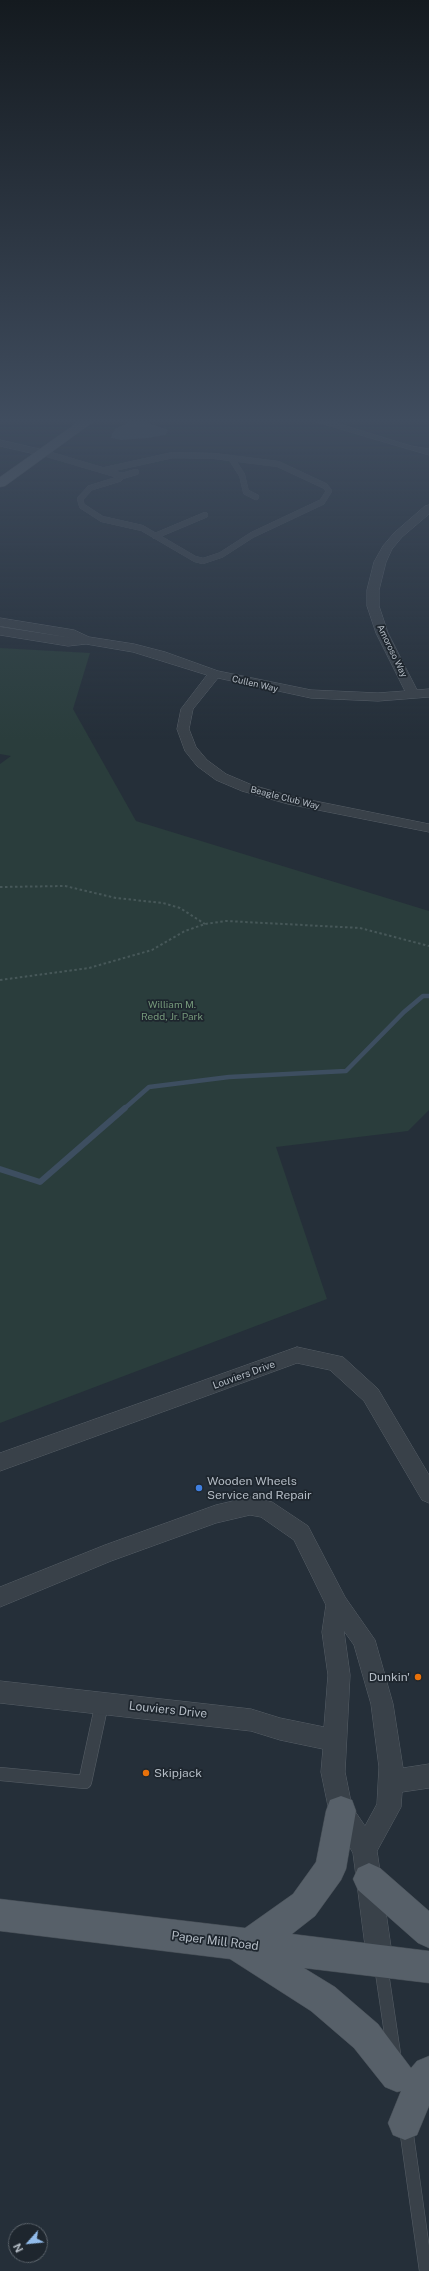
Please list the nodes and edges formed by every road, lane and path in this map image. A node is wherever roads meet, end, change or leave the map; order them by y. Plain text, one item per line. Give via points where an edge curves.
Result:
1 (142, 528) edge
2 (175, 528) edge
3 (267, 528) edge
4 (406, 528) edge
5 (156, 536) junction
6 (0, 622) edge
7 (0, 632) edge
8 (86, 640) junction
9 (215, 674) junction
10 (429, 693) edge
11 (413, 694) junction
12 (429, 828) edge
13 (0, 887) edge
14 (205, 924) junction
15 (429, 946) edge
16 (0, 980) edge
17 (0, 1462) edge
18 (429, 1494) edge
19 (0, 1597) edge
20 (337, 1604) junction
21 (0, 1692) edge
22 (102, 1703) junction
23 (335, 1740) junction
24 (0, 1774) edge
25 (429, 1776) edge
26 (390, 1782) junction
27 (341, 1811) junction
28 (365, 1849) junction
29 (369, 1879) junction
30 (0, 1915) edge
31 (429, 1932) edge
32 (242, 1944) junction
33 (380, 1961) junction
34 (429, 1966) edge
35 (406, 2091) edge
36 (426, 2271) edge

1 - 5 lane
2 - 5 lane
3 - 5 lane via 209,560 195,559
4 - 11 street, Amoroso Way via 387,548 380,562 373,590 373,606 382,633
6 - 8 street, Cullen Way via 74,634
7 - 8 street, Cullen Way via 68,642
8 - 9 street, Cullen Way via 161,655
9 - 11 street, Cullen Way via 311,694 378,697
9 - 12 street, Beagle Club Way via 187,709 183,729 190,748 221,777 288,800
10 - 11 street, Cullen Way
13 - 14 path via 64,886 116,898 163,903 180,908
14 - 15 path via 226,921 360,928
14 - 16 path via 135,956 89,968
17 - 18 street, Louviers Drive via 297,1356 336,1363 371,1395
19 - 20 street via 104,1554 216,1514 250,1506 265,1508 301,1533
20 - 23 street via 333,1632 339,1675
20 - 26 street via 364,1640 382,1704 391,1767
21 - 22 street, Louviers Drive
22 - 23 street, Louviers Drive via 251,1720
22 - 24 lane via 85,1782
23 - 27 street via 333,1772
25 - 26 street
26 - 28 street via 389,1807
27 - 28 street
27 - 32 main road via 330,1869 304,1905
28 - 29 street
29 - 31 main road
29 - 33 street
30 - 32 main road, Paper Mill Road
32 - 33 main road, Paper Mill Road
32 - 35 main road via 323,2000 366,2036
33 - 34 main road, Paper Mill Road
33 - 35 lane
35 - 36 lane

